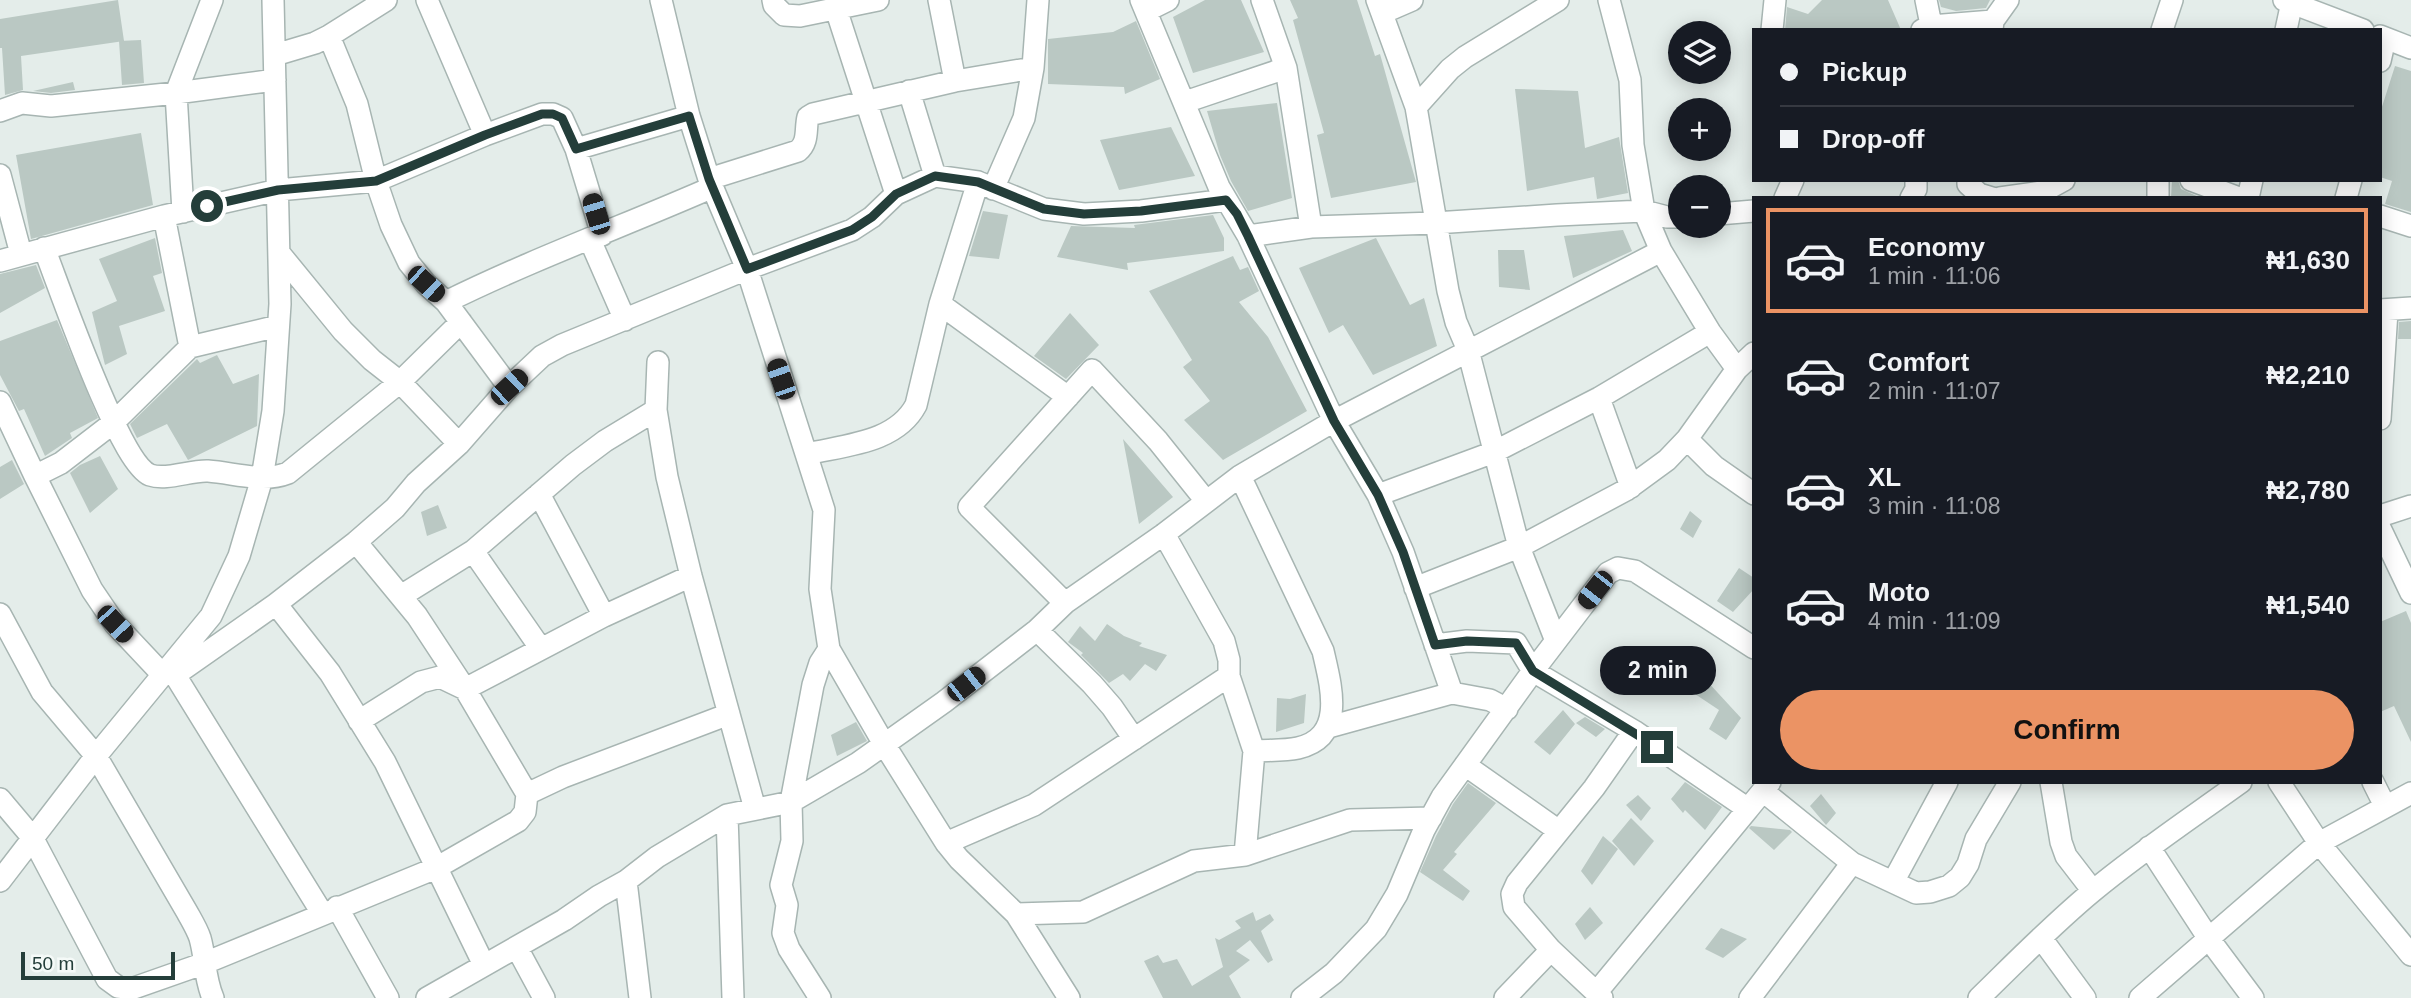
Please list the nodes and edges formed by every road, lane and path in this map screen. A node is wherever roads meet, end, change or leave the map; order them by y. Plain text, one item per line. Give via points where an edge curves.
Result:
1 (212, 0) edge
2 (274, 0) edge
3 (386, 0) edge
4 (427, 0) edge
5 (661, 0) edge
6 (773, 0) edge
7 (878, 0) edge
8 (939, 0) edge
9 (1038, 0) edge
10 (1168, 0) edge
11 (1262, 0) edge
12 (1412, 0) edge
13 (1558, 0) edge
14 (1609, 0) edge
15 (1775, 0) edge
16 (1926, 0) edge
17 (2008, 0) edge
18 (2172, 0) edge
19 (2288, 1) edge
20 (1144, 5) edge
21 (1379, 6) edge
22 (836, 9) junction
23 (1992, 25) edge
24 (1772, 28) edge
25 (1928, 28) edge
26 (2163, 28) edge
27 (2286, 28) edge
28 (2357, 28) edge
29 (329, 36) junction
30 (2383, 38) edge
31 (2411, 48) edge
32 (275, 55) junction
33 (1033, 68) junction
34 (1286, 68) junction
35 (275, 80) junction
36 (955, 81) junction
37 (909, 91) junction
38 (176, 93) junction
39 (866, 102) junction
40 (1185, 102) junction
41 (1416, 107) junction
42 (0, 111) edge
43 (689, 116) junction
44 (485, 135) junction
45 (576, 149) junction
46 (0, 175) edge
47 (935, 176) junction
48 (376, 181) junction
49 (1968, 182) edge
50 (2060, 182) edge
51 (2195, 182) edge
52 (711, 183) junction
53 (986, 186) junction
54 (278, 190) junction
55 (896, 194) junction
56 (1986, 196) edge
57 (2014, 196) edge
58 (2234, 196) edge
59 (1226, 200) junction
60 (1644, 211) junction
61 (1752, 211) edge
62 (1731, 213) edge
63 (174, 214) junction
64 (2382, 216) edge
65 (1668, 217) edge
66 (1435, 223) junction
67 (2411, 226) edge
68 (1311, 227) junction
69 (1248, 236) junction
70 (596, 237) junction
71 (44, 248) junction
72 (1661, 251) junction
73 (20, 254) junction
74 (280, 254) junction
75 (0, 261) edge
76 (747, 269) junction
77 (446, 302) junction
78 (940, 304) junction
79 (2411, 308) edge
80 (2383, 311) edge
81 (625, 320) junction
82 (461, 322) junction
83 (278, 326) junction
84 (1710, 332) junction
85 (190, 347) junction
86 (2382, 347) edge
87 (1468, 351) junction
88 (1752, 356) edge
89 (658, 362) dead end
90 (1737, 369) junction
91 (400, 382) junction
92 (509, 387) junction
93 (1068, 397) junction
94 (1600, 398) junction
95 (0, 402) edge
96 (656, 410) junction
97 (1334, 421) junction
98 (113, 423) junction
99 (1687, 439) junction
100 (459, 443) junction
101 (1494, 452) junction
102 (807, 453) junction
103 (34, 476) junction
104 (1240, 476) junction
105 (262, 478) junction
106 (1631, 487) junction
107 (1752, 493) edge
108 (539, 494) junction
109 (1378, 495) junction
110 (1206, 501) junction
111 (2411, 506) edge
112 (2382, 515) edge
113 (2382, 532) edge
114 (1164, 534) junction
115 (356, 542) junction
116 (1519, 547) junction
117 (473, 551) junction
118 (691, 576) junction
119 (1415, 588) junction
120 (2411, 593) edge
121 (401, 596) junction
122 (1065, 603) junction
123 (276, 604) junction
124 (0, 614) edge
125 (604, 615) junction
126 (1037, 630) junction
127 (1556, 640) junction
128 (1435, 645) junction
129 (1752, 647) edge
130 (541, 649) junction
131 (829, 649) junction
132 (1533, 671) junction
133 (169, 672) junction
134 (1228, 676) junction
135 (465, 689) junction
136 (1452, 693) junction
137 (1507, 709) junction
138 (729, 714) junction
139 (359, 721) junction
140 (1329, 727) junction
141 (1634, 731) junction
142 (1133, 739) junction
143 (884, 744) junction
144 (1254, 751) junction
145 (96, 756) junction
146 (1465, 765) junction
147 (1946, 784) edge
148 (2009, 784) edge
149 (2051, 784) edge
150 (2238, 784) edge
151 (2280, 784) edge
152 (2374, 784) edge
153 (1766, 786) edge
154 (2411, 793) edge
155 (527, 794) junction
156 (0, 799) edge
157 (791, 802) junction
158 (2385, 806) junction
159 (755, 809) junction
160 (1748, 809) junction
161 (727, 815) junction
162 (1430, 818) junction
163 (1559, 831) junction
164 (32, 837) junction
165 (946, 843) junction
166 (2319, 843) junction
167 (2150, 847) junction
168 (1245, 855) junction
169 (1852, 863) junction
170 (436, 868) junction
171 (0, 881) edge
172 (626, 881) junction
173 (1893, 882) junction
174 (2093, 891) junction
175 (329, 910) junction
176 (1016, 914) junction
177 (2041, 938) junction
178 (2209, 939) junction
179 (517, 948) junction
180 (1551, 950) junction
181 (2411, 955) edge
182 (205, 962) junction
183 (484, 965) junction
184 (1599, 995) edge
185 (214, 998) edge
186 (388, 998) edge
187 (427, 998) edge
188 (544, 998) edge
189 (640, 998) edge
190 (733, 998) edge
191 (820, 998) edge
192 (1069, 998) edge
193 (1302, 998) edge
194 (1505, 998) edge
195 (1750, 998) edge
196 (1979, 998) edge
197 (2085, 998) edge
198 (2140, 998) edge
199 (2253, 998) edge

1 - 38 street
2 - 32 street
3 - 29 street
4 - 44 street
5 - 43 street
6 - 22 street via 784,15
7 - 22 street
8 - 36 street
9 - 33 street
10 - 20 street
11 - 34 street
12 - 21 street
13 - 41 street via 1465,57
14 - 60 street via 1630,80 1633,145
15 - 24 street
16 - 25 street
17 - 23 street
18 - 26 street
19 - 27 street
19 - 28 street
20 - 40 street
21 - 41 street
22 - 39 street
23 - 25 street
29 - 32 street
29 - 48 street via 357,104
30 - 31 street
32 - 35 street
33 - 36 street
33 - 53 street via 1024,118
34 - 40 street
34 - 68 street
35 - 38 street
35 - 54 street
36 - 37 street
37 - 39 street
37 - 47 street
38 - 42 street via 51,106 22,103
38 - 63 street
39 - 52 street via 808,117 806,139 798,151
39 - 55 street
40 - 59 street
41 - 66 street
43 - 45 street
43 - 52 street
44 - 45 street via 553,114 562,118
44 - 48 street
45 - 70 street
46 - 73 street
47 - 53 street
47 - 55 street
48 - 54 street
48 - 77 street via 409,263
49 - 56 street
50 - 57 street via 2042,192
51 - 58 street
52 - 70 street
52 - 76 street
53 - 59 street via 1044,209 1084,214
53 - 78 street
54 - 63 street
54 - 74 street
55 - 76 street via 852,230
59 - 69 street
60 - 65 street
60 - 66 street
60 - 72 street
61 - 62 street
63 - 71 street
63 - 85 street
64 - 67 street
66 - 68 street
66 - 87 street via 1455,321
68 - 69 street
69 - 97 street
70 - 77 street
70 - 81 street
71 - 73 street
71 - 98 street
72 - 84 street
72 - 87 street
73 - 75 street
74 - 83 street
74 - 91 street via 343,331
76 - 81 street
76 - 102 street
77 - 82 street
78 - 93 street
78 - 102 street via 910,417 877,438
79 - 80 street
80 - 86 street
81 - 92 street via 542,356
82 - 91 street
82 - 92 street
83 - 85 street
83 - 105 street via 273,411
84 - 90 street
84 - 94 street
85 - 98 street
87 - 97 street
87 - 101 street
88 - 90 street
89 - 96 street
90 - 99 street
91 - 100 street
91 - 105 street via 295,470
92 - 100 street
93 - 110 street via 1092,370
93 - 122 street via 969,507
94 - 101 street
94 - 106 street
95 - 103 street
96 - 108 street via 605,441
96 - 118 street
97 - 104 street
97 - 109 street
98 - 103 street via 61,463
98 - 105 street via 137,464 149,475 208,471
99 - 106 street
99 - 107 street via 1714,466
100 - 115 street
101 - 109 street
101 - 116 street
102 - 131 street via 824,510 820,589
103 - 133 street via 92,590 115,624
104 - 110 street
104 - 140 street via 1323,651 1332,707
105 - 133 street via 239,556 211,616
106 - 116 street
108 - 117 street
108 - 125 street
109 - 119 street
110 - 114 street
111 - 112 street
113 - 120 street
114 - 122 street
114 - 134 street via 1224,641
115 - 121 street
115 - 123 street
116 - 119 street
116 - 127 street
117 - 121 street
117 - 130 street
118 - 125 street
118 - 138 street
119 - 128 street
121 - 135 street
122 - 126 street
123 - 133 street
123 - 139 street via 330,673
124 - 145 street via 43,692
125 - 130 street
126 - 142 street via 1106,699
126 - 143 street
127 - 129 street via 1608,573 1626,568
127 - 132 street
128 - 132 street via 1516,643
128 - 136 street
130 - 135 street
131 - 143 street
131 - 157 street via 813,685
132 - 137 street
132 - 141 street
133 - 145 street
133 - 175 street
134 - 142 street
134 - 144 street
135 - 139 street via 440,677 421,682
135 - 155 street
136 - 137 street via 1490,700
136 - 140 street
137 - 146 street
138 - 155 street
138 - 159 street
139 - 170 street via 385,762
140 - 144 street via 1321,737 1299,748
141 - 160 street
141 - 163 street
142 - 165 street via 1034,805
143 - 157 street
143 - 165 street
144 - 168 street
145 - 164 street
145 - 182 street via 187,912
146 - 162 street
146 - 163 street
147 - 173 street
148 - 173 street via 1960,877 1930,892 1916,893
149 - 174 street via 2066,856
150 - 167 street
151 - 166 street
152 - 158 street
153 - 160 street
153 - 169 street
154 - 158 street
155 - 170 street via 525,813 518,821
156 - 164 street
157 - 159 street
157 - 191 street via 792,841 781,885 787,905 783,933
158 - 166 street
159 - 161 street
160 - 184 street
161 - 172 street
161 - 190 street
162 - 168 street via 1350,820
162 - 193 street via 1397,894 1376,929 1334,973
163 - 180 street via 1512,894 1514,907
164 - 171 street
164 - 182 street via 107,979 118,987 131,989
165 - 176 street
166 - 178 street
166 - 181 street
167 - 174 street
167 - 178 street
168 - 176 street via 1194,861 1083,912
169 - 173 street
169 - 195 street
170 - 175 street
170 - 183 street
172 - 179 street
172 - 189 street
174 - 177 street
175 - 182 street
175 - 186 street
176 - 192 street
177 - 196 street
177 - 197 street
178 - 198 street
178 - 199 street
179 - 183 street
179 - 188 street
180 - 184 street
180 - 194 street
182 - 185 street via 206,981
183 - 187 street

